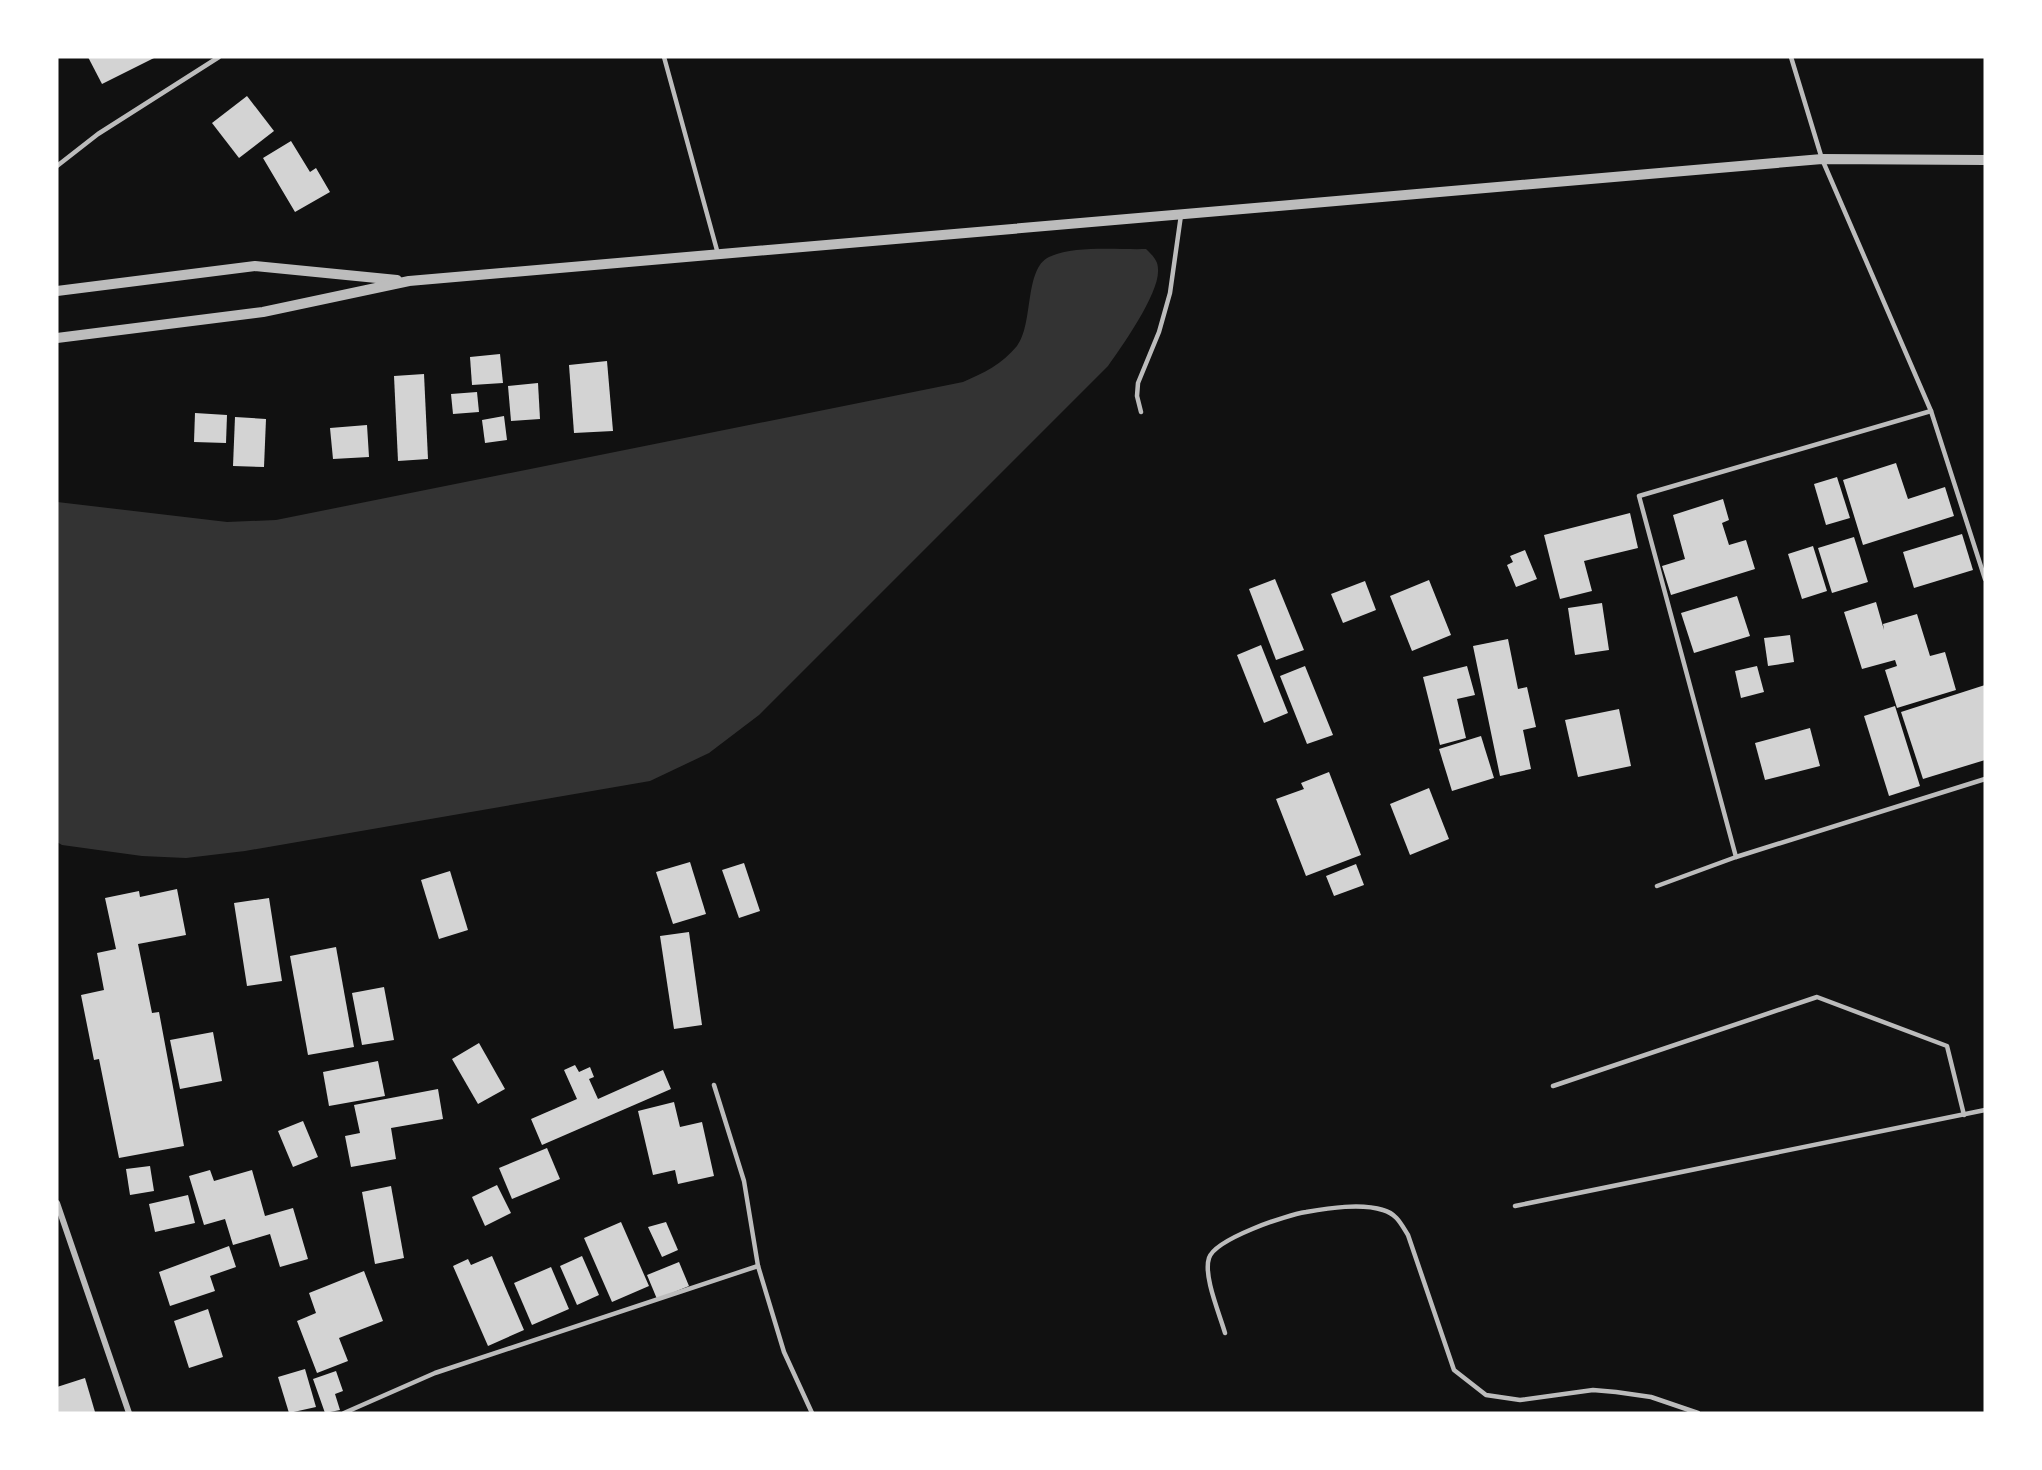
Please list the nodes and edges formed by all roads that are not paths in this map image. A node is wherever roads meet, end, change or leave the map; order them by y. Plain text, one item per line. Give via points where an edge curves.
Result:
1 (219, 57) edge
2 (664, 57) edge
3 (1791, 57) edge
4 (1822, 159) junction
5 (1985, 160) edge
6 (57, 165) edge
7 (1181, 215) junction
8 (718, 254) junction
9 (409, 281) junction
10 (57, 291) edge
11 (57, 338) edge
12 (1931, 411) junction
13 (1141, 412) dead end
14 (1985, 579) edge
15 (1985, 779) edge
16 (1736, 857) junction
17 (1657, 886) dead end
18 (714, 1085) dead end
19 (1553, 1086) dead end
20 (1985, 1110) edge
21 (1964, 1115) junction
22 (57, 1203) edge
23 (1515, 1206) dead end
24 (758, 1266) junction
25 (1225, 1334) dead end
26 (129, 1413) edge
27 (344, 1413) edge
28 (812, 1413) edge
29 (1698, 1413) edge

1 - 6 lane via 98,134
2 - 8 lane
3 - 4 lane
4 - 5 street
4 - 7 street
4 - 12 lane
7 - 8 street
7 - 13 lane via 1170,293 1138,383
8 - 9 street
9 - 10 street via 255,266
9 - 11 street via 263,312
12 - 14 lane
12 - 16 lane via 1639,496
15 - 16 lane
16 - 17 lane
18 - 24 lane via 744,1181
19 - 21 lane via 1817,997 1947,1046
20 - 21 lane
21 - 23 lane
22 - 26 street
24 - 27 lane via 435,1373
24 - 28 lane via 784,1352
25 - 29 lane via 1208,1273 1209,1257 1219,1246 1304,1212 1384,1210 1397,1217 1408,1235 1454,1370 1477,1390 1520,1400 1593,1390 1616,1392 1651,1397

